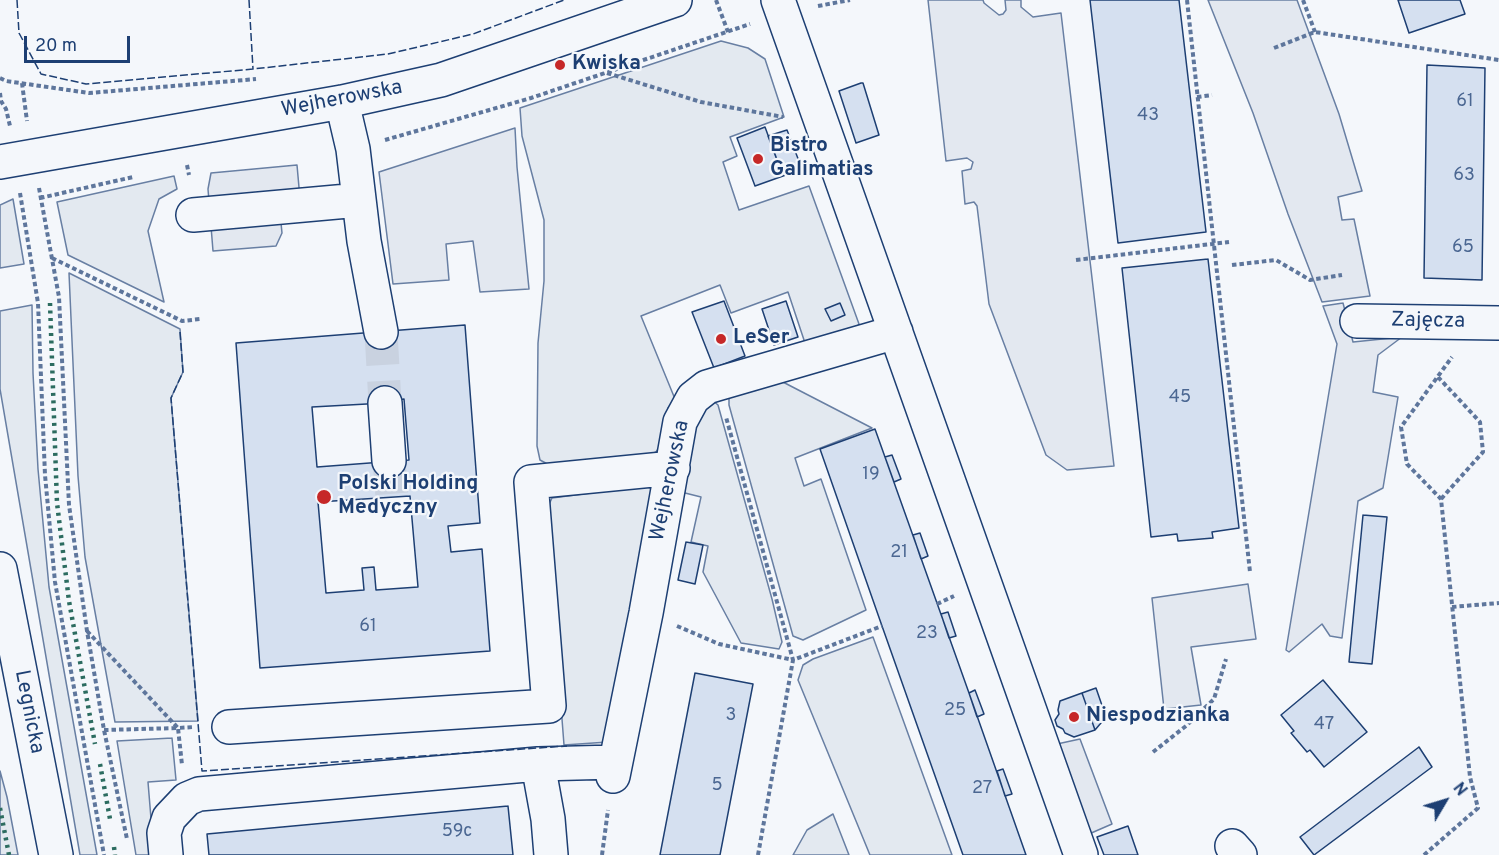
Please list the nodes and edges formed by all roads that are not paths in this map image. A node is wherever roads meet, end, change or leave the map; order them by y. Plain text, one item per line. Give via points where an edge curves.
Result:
1 (675, 0) edge
2 (778, 0) edge
3 (342, 102) junction
4 (0, 162) edge
5 (359, 201) junction
6 (193, 215) dead end
7 (1357, 321) dead end
8 (1488, 323) edge
9 (381, 332) tunnel mouth
10 (896, 332) junction
11 (385, 403) tunnel mouth
12 (389, 461) tunnel mouth
13 (673, 468) junction
14 (0, 569) edge
15 (213, 727) road end
16 (538, 764) junction
17 (56, 855) edge
18 (166, 855) edge
19 (551, 855) edge
20 (1081, 855) edge

1 - 3 street, Wejherowska via 441,80
2 - 10 street
3 - 4 street, Wejherowska
3 - 5 street
5 - 6 street
5 - 9 street
7 - 8 street, Zajęcza
10 - 13 street, Wejherowska via 707,387 693,398 680,422
10 - 20 street
11 - 12 street
13 - 15 street via 531,482 549,706
13 - 16 street, Wejherowska via 614,769
14 - 17 street, Legnicka
16 - 18 street via 199,794 187,799 169,818 164,833
16 - 19 street

